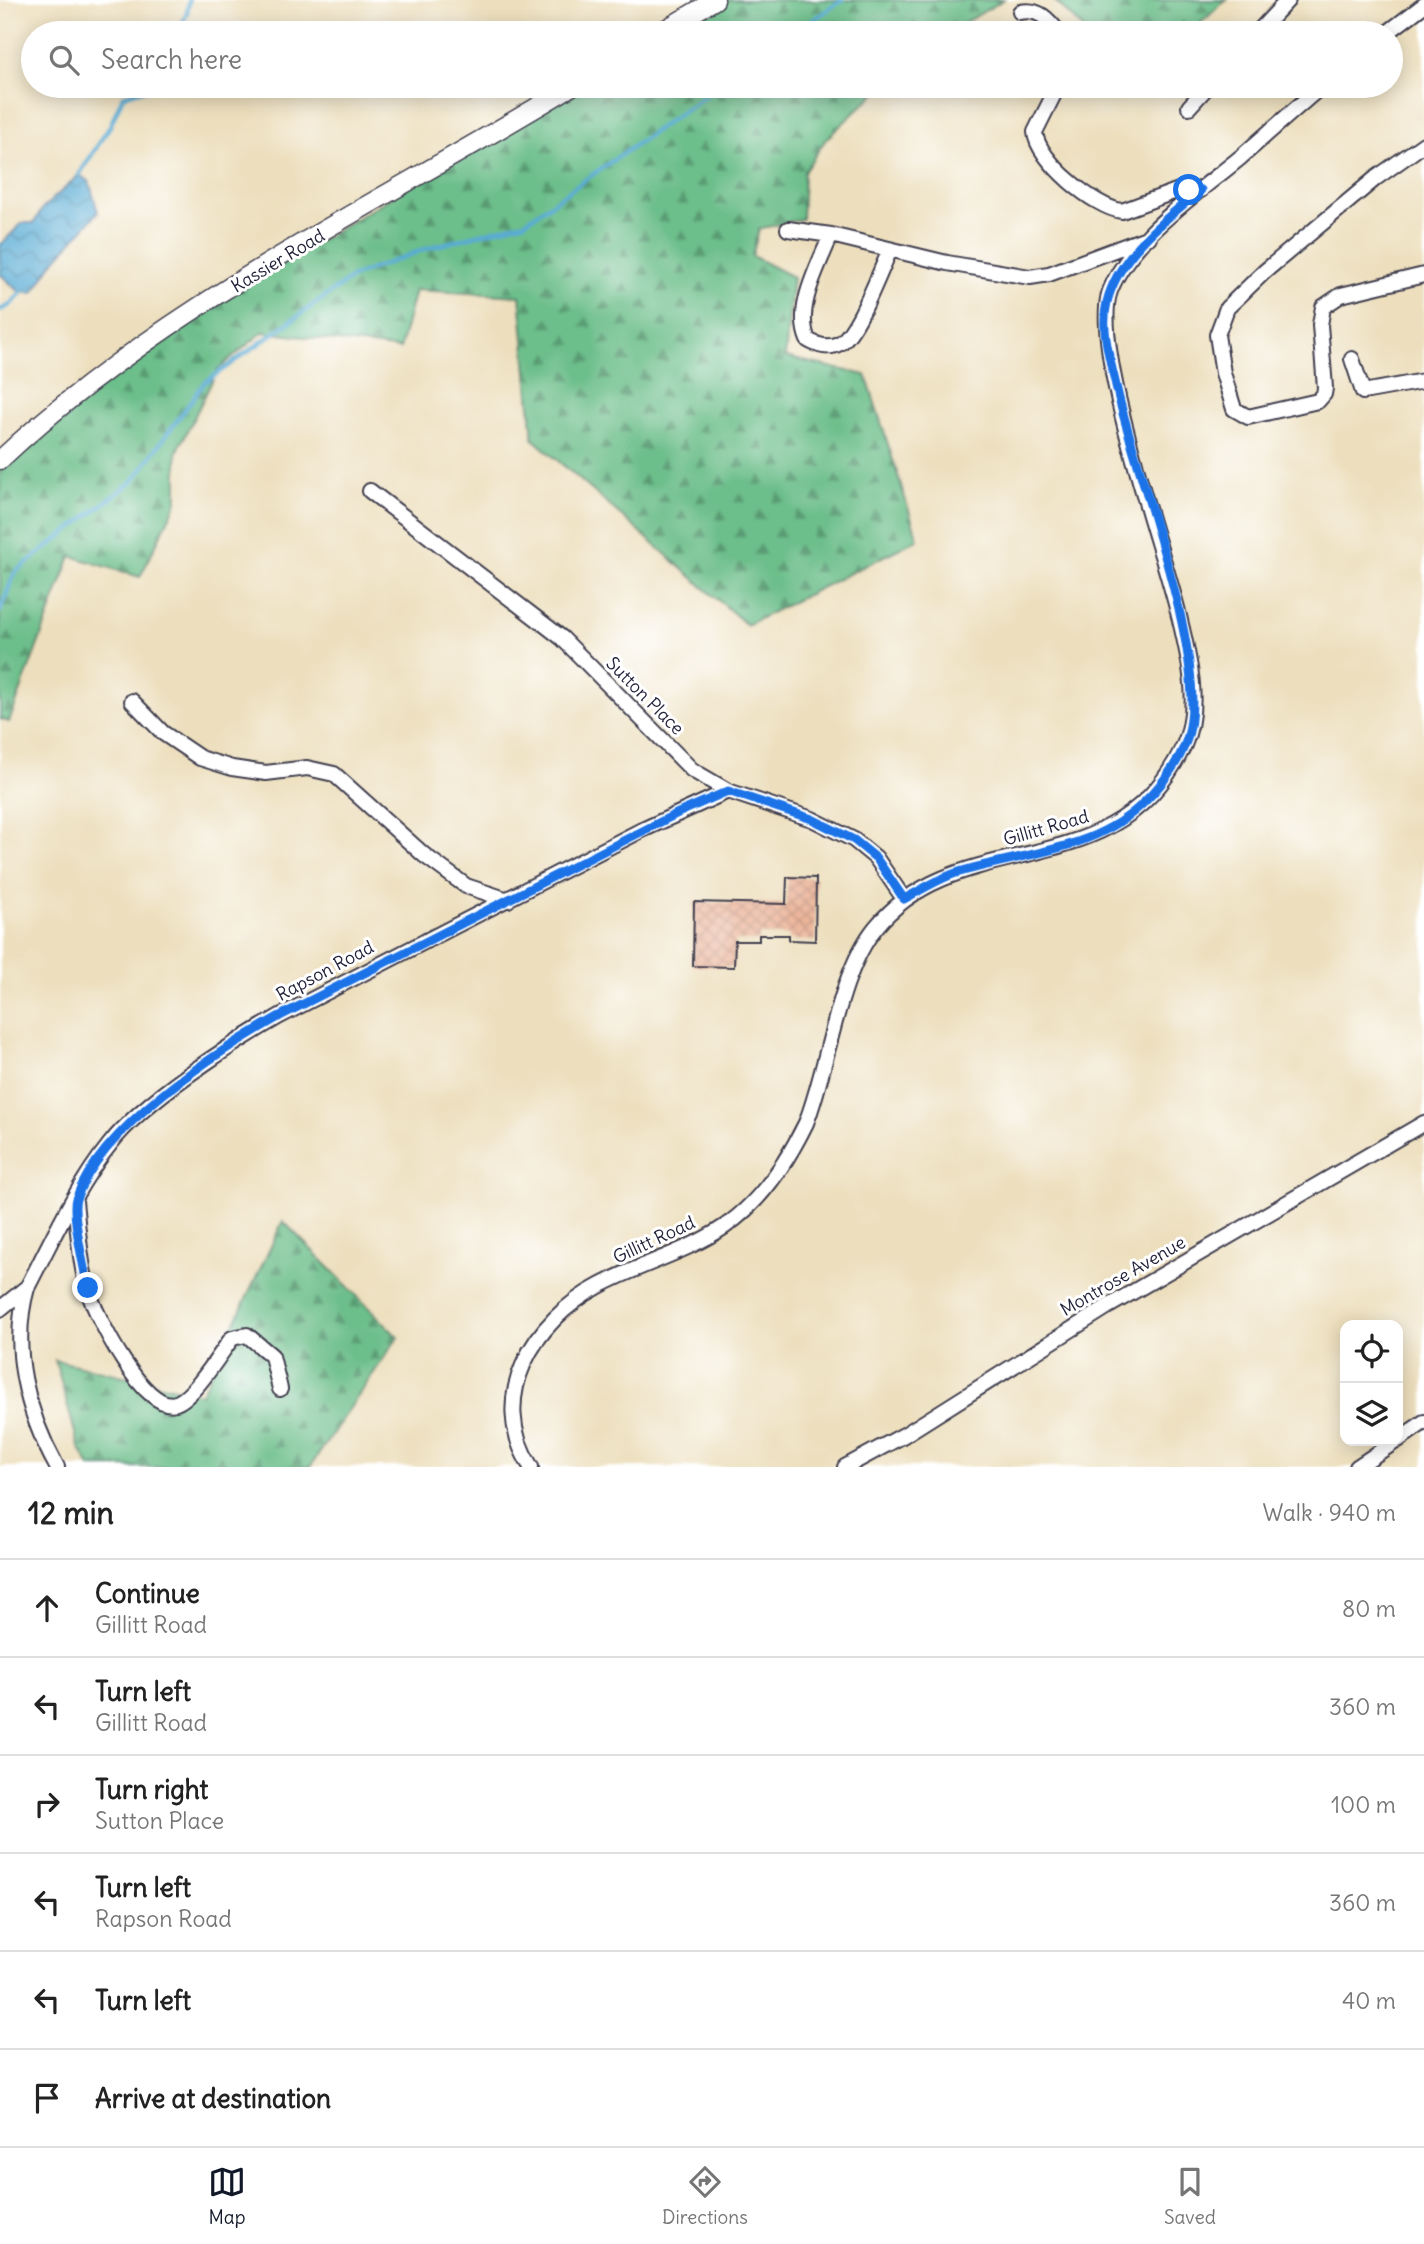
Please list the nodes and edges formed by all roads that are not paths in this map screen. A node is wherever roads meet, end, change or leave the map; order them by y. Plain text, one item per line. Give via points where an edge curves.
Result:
1 (715, 0) edge
2 (1288, 0) edge
3 (1424, 5) edge
4 (1020, 12) dead end
5 (679, 21) edge
6 (1048, 21) edge
7 (1268, 21) edge
8 (1403, 21) edge
9 (552, 98) edge
10 (1052, 98) edge
11 (1198, 98) edge
12 (1308, 98) edge
13 (1189, 107) dead end
14 (1424, 144) edge
15 (1201, 190) junction
16 (788, 229) dead end
17 (831, 235) junction
18 (1149, 237) junction
19 (890, 250) junction
20 (1424, 275) edge
21 (1352, 359) dead end
22 (1424, 381) edge
23 (0, 460) edge
24 (370, 491) dead end
25 (132, 701) dead end
26 (728, 791) junction
27 (904, 899) junction
28 (508, 900) junction
29 (1424, 1123) edge
30 (75, 1201) junction
31 (27, 1288) junction
32 (0, 1309) edge
33 (280, 1389) dead end
34 (1424, 1422) edge
35 (1403, 1436) edge
36 (1388, 1446) edge
37 (57, 1467) edge
38 (531, 1467) edge
39 (845, 1467) edge
40 (1357, 1467) edge

1 - 5 main road
2 - 7 street
3 - 8 street
4 - 6 street via 1041,14
9 - 23 main road, Kassier Road via 187,315 87,384
10 - 15 street via 1036,140 1047,160 1115,210 1126,211 1174,191
11 - 13 street
12 - 15 street, Gillitt Road
14 - 20 street via 1376,178 1227,308 1217,334 1234,409 1248,416 1318,401 1325,394 1323,307 1341,295
15 - 18 street, Gillitt Road
16 - 17 street
17 - 19 street
17 - 19 street via 807,296 804,317 808,340 818,345 835,345 848,334
18 - 19 street via 1030,277
18 - 27 street, Gillitt Road via 1111,289 1106,335 1119,400 1181,623 1192,682 1187,738 1158,787 1138,808 1101,833 953,874
21 - 22 street via 1363,392
24 - 26 street, Sutton Place via 562,638 692,770
25 - 28 street via 163,733 200,758 266,773 307,768 334,774 424,855 466,886
26 - 27 street, Sutton Place via 812,819 854,840 876,858
26 - 28 street, Rapson Road
27 - 38 street, Gillitt Road via 877,926 853,966 806,1124 758,1197 697,1243 599,1286 570,1306 527,1351 513,1410 520,1446
28 - 30 street, Rapson Road via 250,1033 121,1130
29 - 39 street, Montrose Avenue via 1107,1307
30 - 31 street, Rapson Road
30 - 33 street via 94,1308 153,1399 173,1404 186,1398 232,1338 247,1335 272,1356
31 - 32 street, Rapson Road
31 - 37 street, Rapson Road via 18,1326 19,1345 41,1437
34 - 35 street
36 - 40 street

